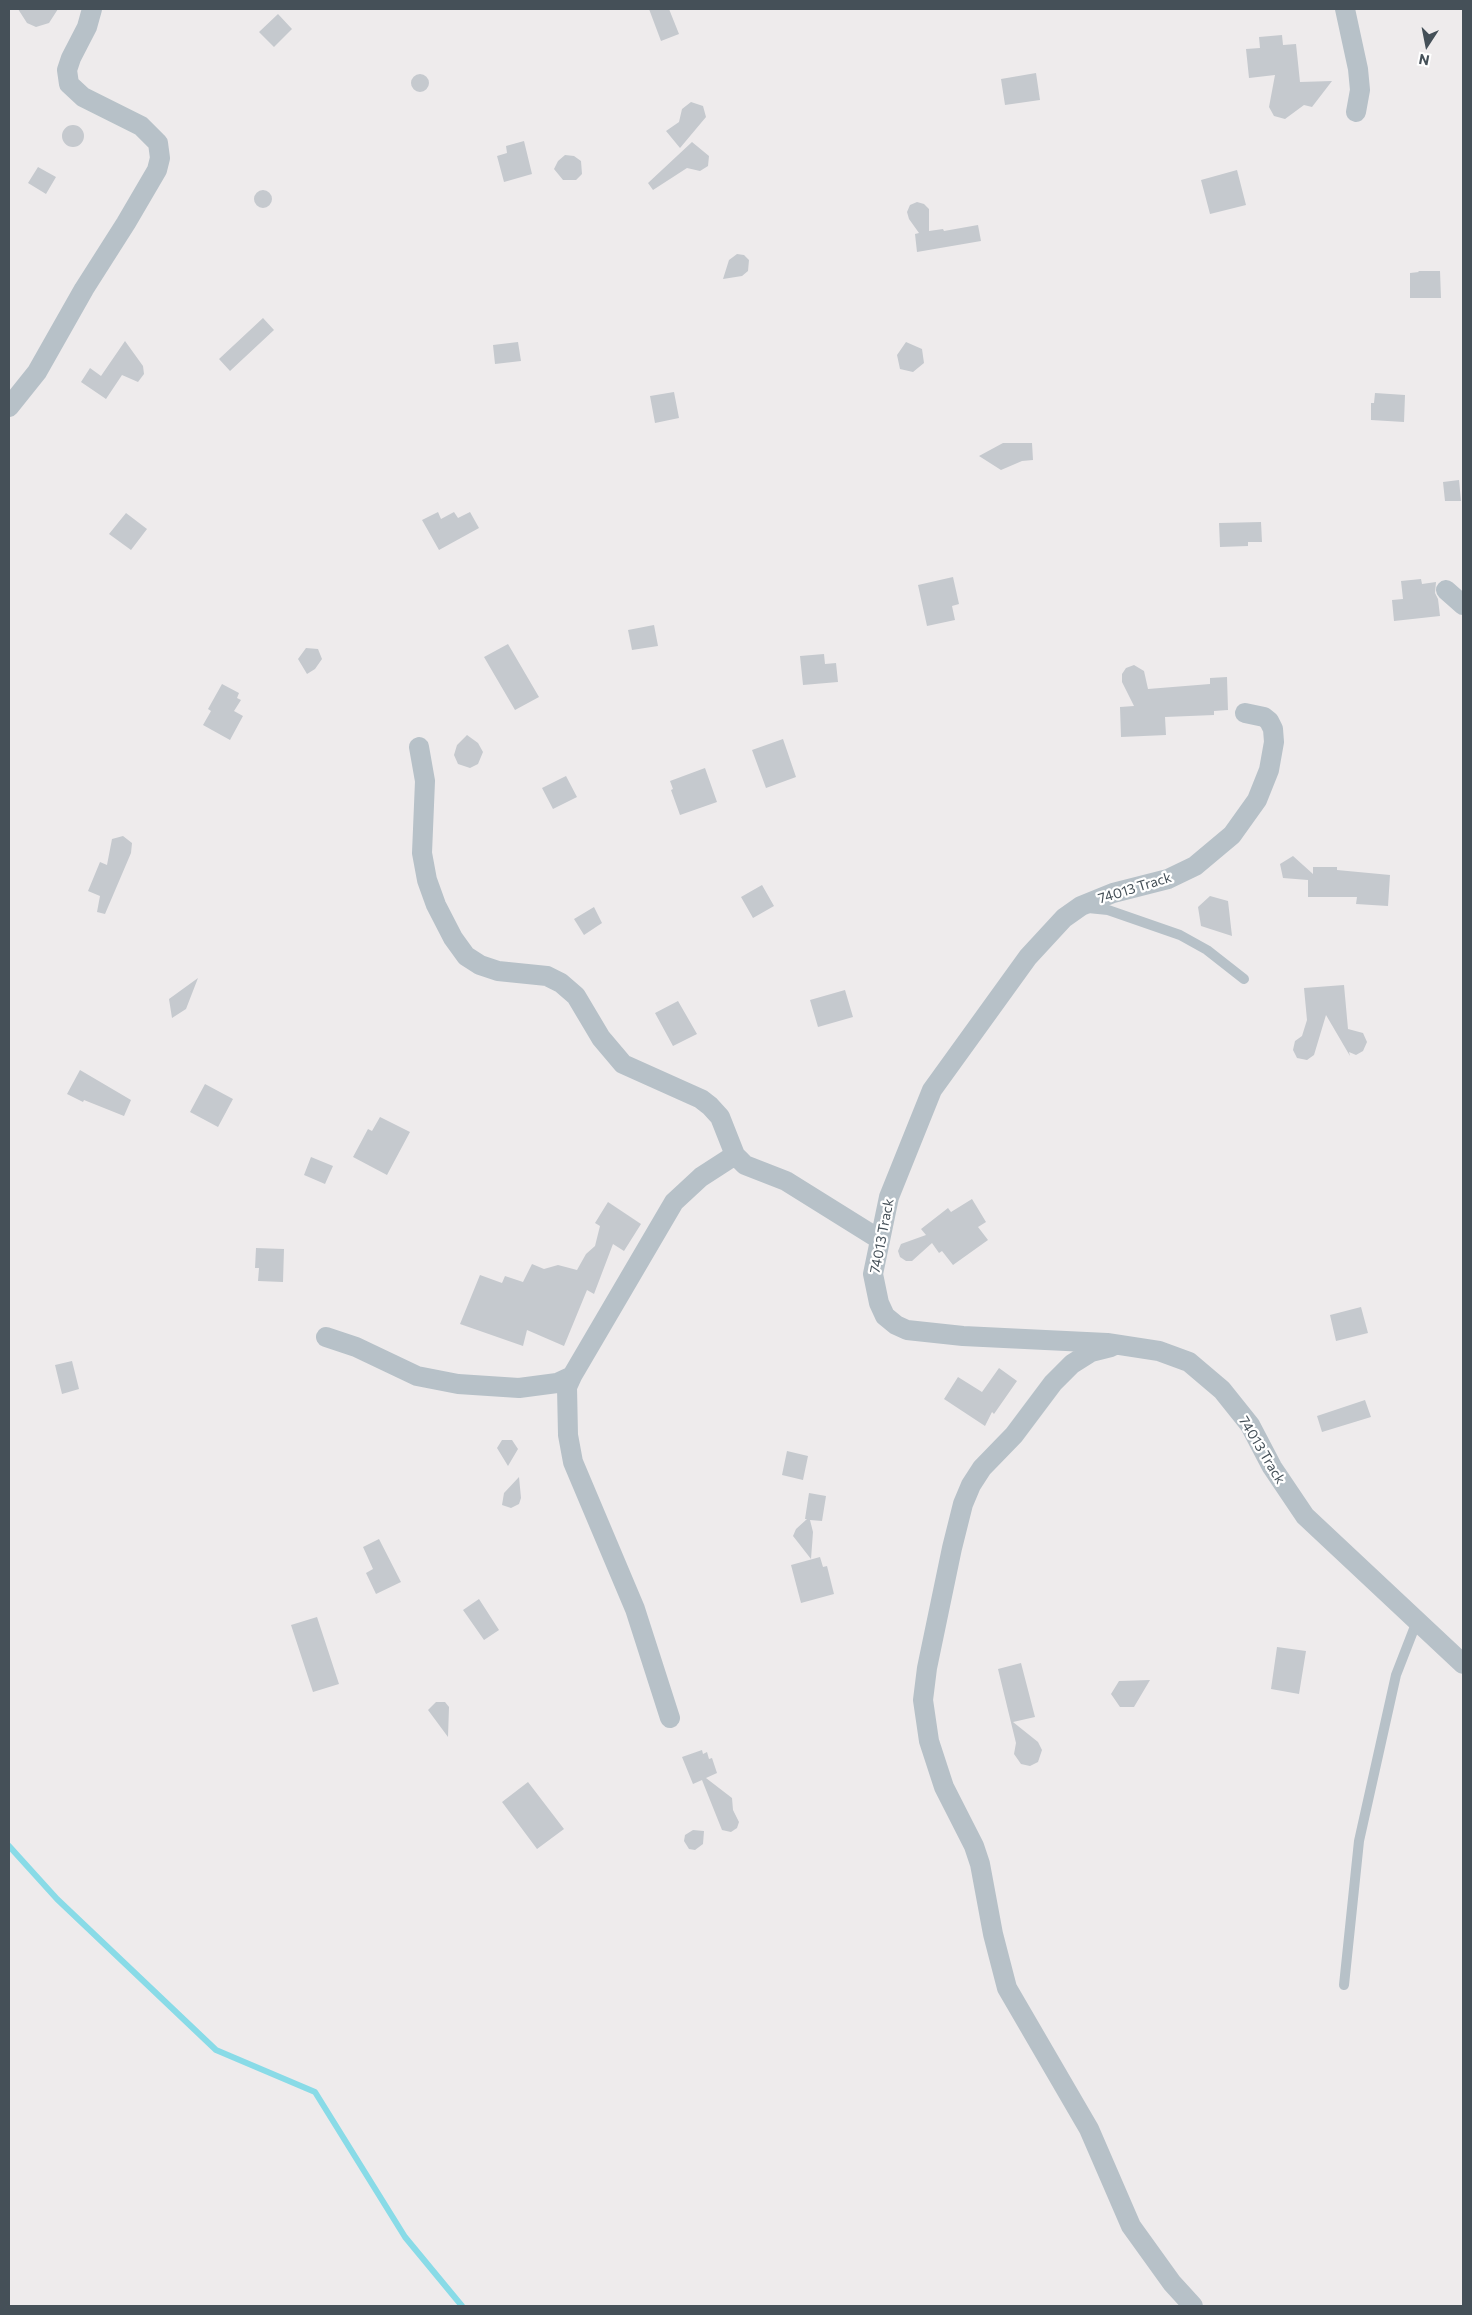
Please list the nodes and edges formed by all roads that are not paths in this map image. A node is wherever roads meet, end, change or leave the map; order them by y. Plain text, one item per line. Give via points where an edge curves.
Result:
1 (92, 9) edge
2 (1345, 9) edge
3 (1356, 112) dead end
4 (9, 407) edge
5 (1446, 590) dead end
6 (1463, 605) edge
7 (1245, 713) dead end
8 (419, 747) dead end
9 (1080, 906) junction
10 (1244, 979) dead end
11 (734, 1156) junction
12 (880, 1239) junction
13 (326, 1337) dead end
14 (1120, 1345) junction
15 (572, 1376) junction
16 (1417, 1621) junction
17 (1463, 1664) edge
18 (670, 1718) dead end
19 (1344, 1985) dead end
20 (1193, 2306) edge

1 - 4 street via 69,64 69,84 83,96 141,126 158,143 160,158 131,215 36,372
2 - 3 street via 1358,70 1360,90
5 - 6 street
7 - 9 street, 74013 Track via 1269,721 1274,742 1269,770 1257,800 1232,835 1195,866 1168,879 1113,893
8 - 11 street via 425,780 422,854 427,880 436,905 466,956 498,971 547,976 561,984 576,996 601,1038 623,1064 710,1106 720,1117
9 - 10 lane via 1108,910 1180,935 1207,950
9 - 12 street, 74013 Track via 1064,918 1028,957 932,1090 889,1197
11 - 12 street via 745,1165 809,1194
11 - 15 street via 701,1176 674,1202
12 - 14 street, 74013 Track via 873,1274 879,1303 886,1316 907,1330
13 - 15 street via 417,1376 458,1384 519,1388 549,1385
14 - 16 street, 74013 Track via 1159,1351 1189,1362 1222,1390 1250,1426 1272,1467 1305,1516
14 - 20 street via 1090,1352 1072,1364 971,1485 952,1548 922,1700 929,1741 944,1787 980,1864 1007,1988 1089,2129 1131,2226 1172,2283
15 - 18 street via 568,1387 568,1435 572,1462 635,1609
16 - 17 street, 74013 Track
16 - 19 lane via 1396,1675 1359,1841

